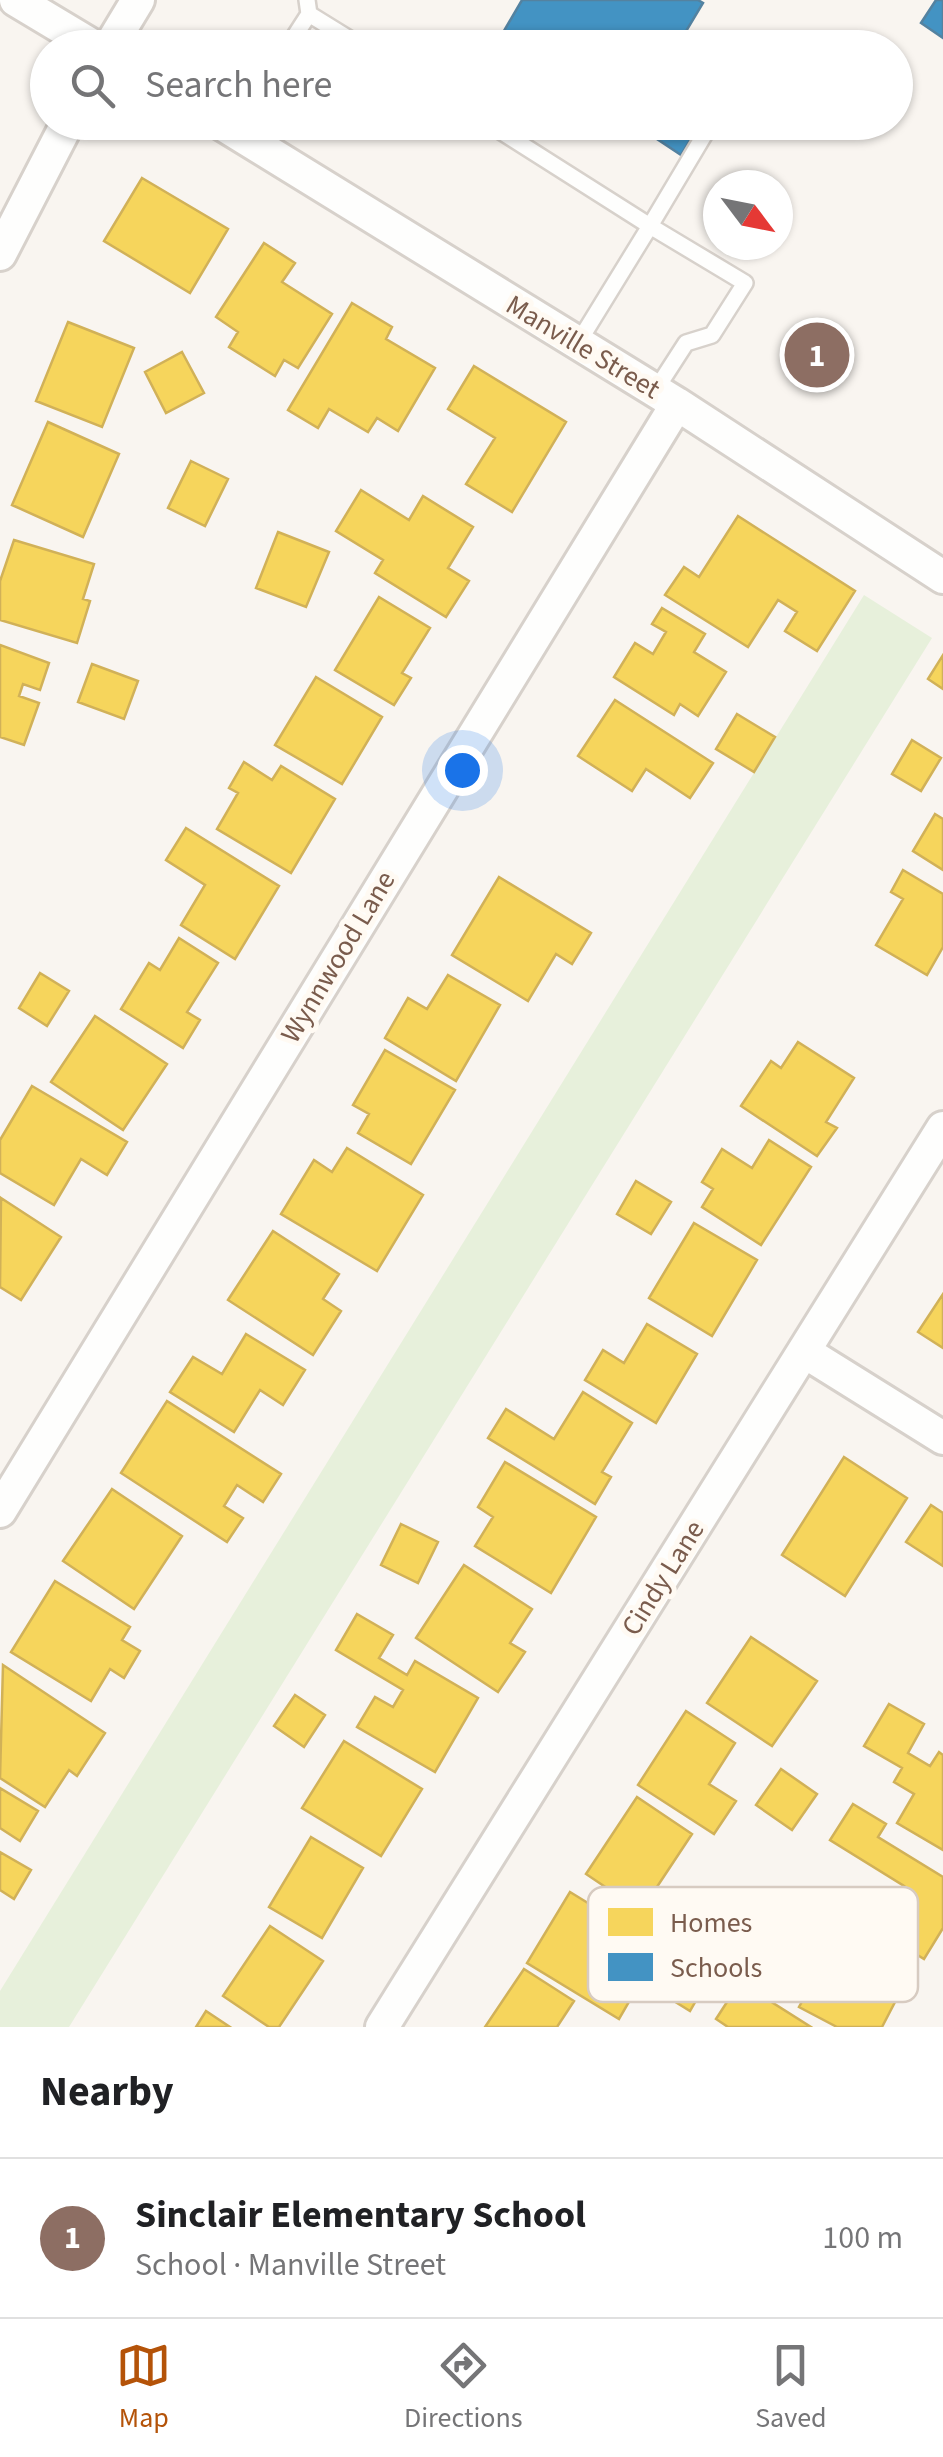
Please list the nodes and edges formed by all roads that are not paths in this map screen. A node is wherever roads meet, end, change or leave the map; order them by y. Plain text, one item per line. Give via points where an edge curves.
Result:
1 (16, 0) edge
2 (138, 0) edge
3 (308, 7) edge
4 (66, 30) edge
5 (120, 30) edge
6 (296, 30) edge
7 (339, 30) edge
8 (59, 140) edge
9 (253, 140) edge
10 (514, 140) edge
11 (701, 140) edge
12 (650, 226) junction
13 (0, 254) edge
14 (577, 344) junction
15 (666, 398) junction
16 (943, 577) edge
17 (943, 1128) edge
18 (805, 1352) junction
19 (943, 1438) edge
20 (0, 1511) edge
21 (382, 2027) edge

1 - 4 street
2 - 5 street
3 - 6 lane
3 - 7 lane
8 - 13 street
9 - 14 street, Manville Street
10 - 12 lane
11 - 12 lane
12 - 14 lane
12 - 15 lane via 745,283 712,335 686,343
14 - 15 street, Manville Street
15 - 16 street, Manville Street
15 - 20 street, Wynnwood Lane
17 - 18 street, Cindy Lane
18 - 19 street
18 - 21 street, Cindy Lane

